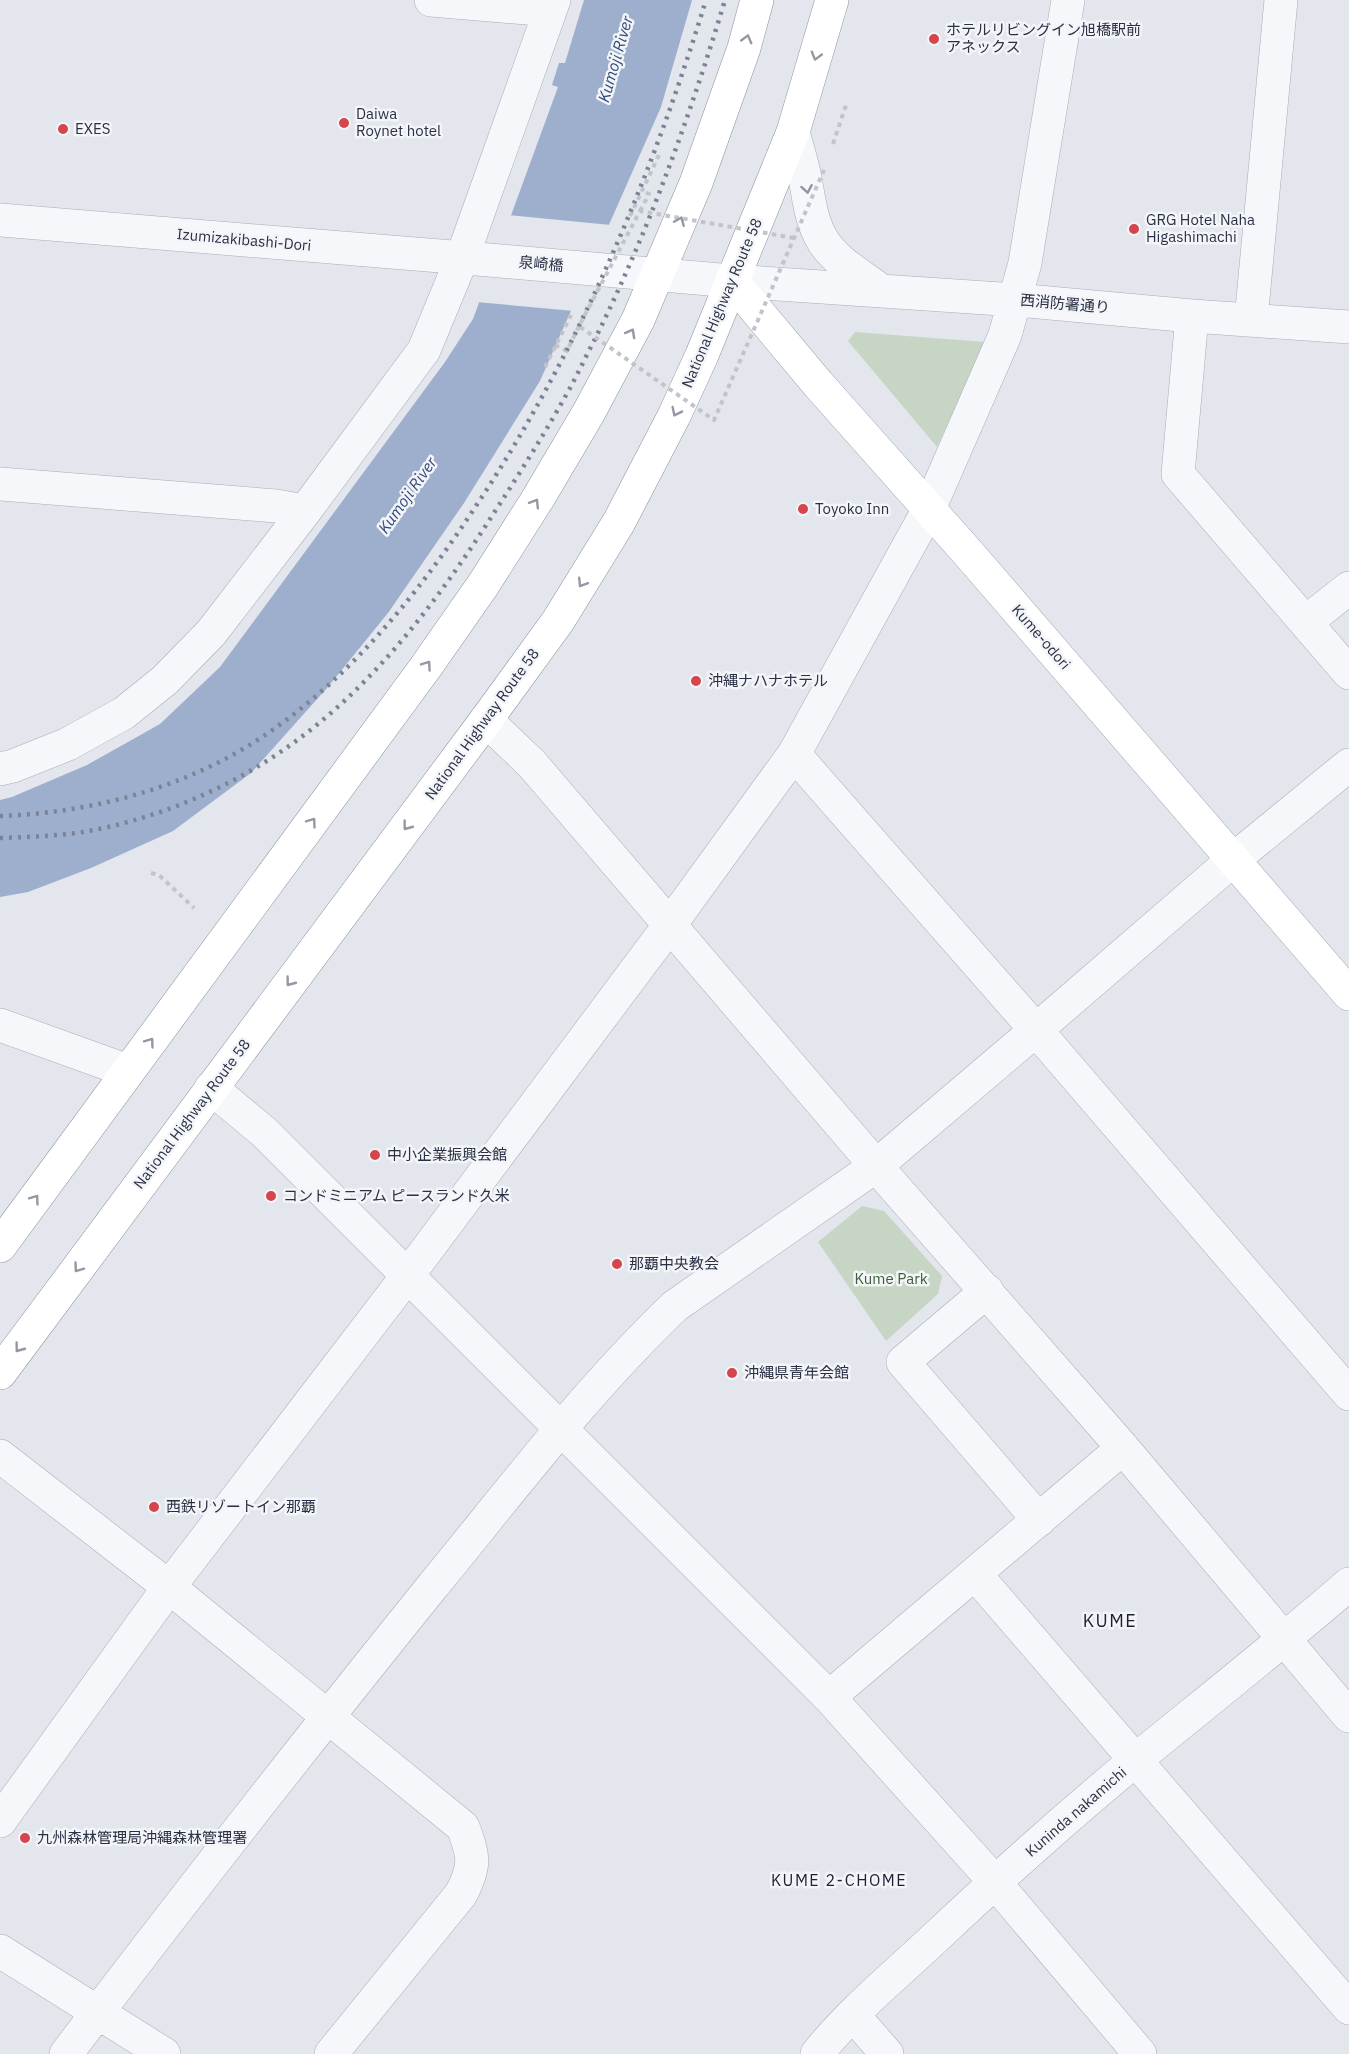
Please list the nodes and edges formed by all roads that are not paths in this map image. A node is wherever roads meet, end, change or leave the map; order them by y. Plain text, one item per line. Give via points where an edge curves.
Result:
1 (431, 0) edge
2 (758, 0) edge
3 (832, 0) edge
4 (1068, 0) edge
5 (1281, 0) edge
6 (552, 5) edge
7 (794, 132) junction
8 (0, 220) edge
9 (476, 259) junction
10 (657, 275) junction
11 (732, 281) junction
12 (880, 290) junction
13 (1016, 300) junction
14 (1192, 316) junction
15 (1251, 320) junction
16 (1349, 327) edge
17 (0, 484) edge
18 (929, 509) junction
19 (305, 511) junction
20 (1349, 588) edge
21 (1306, 622) junction
22 (1349, 673) edge
23 (486, 720) junction
24 (794, 754) junction
25 (1349, 765) edge
26 (0, 769) edge
27 (1233, 859) junction
28 (669, 926) junction
29 (1349, 994) edge
30 (0, 1025) edge
31 (1036, 1030) junction
32 (128, 1071) junction
33 (211, 1088) junction
34 (876, 1166) junction
35 (0, 1246) edge
36 (408, 1275) junction
37 (987, 1291) junction
38 (0, 1373) edge
39 (1349, 1394) edge
40 (561, 1429) junction
41 (1123, 1448) junction
42 (0, 1456) edge
43 (1039, 1520) junction
44 (975, 1574) junction
45 (1349, 1584) edge
46 (169, 1587) junction
47 (1284, 1640) junction
48 (829, 1698) junction
49 (328, 1716) junction
50 (1349, 1716) edge
51 (1137, 1760) junction
52 (0, 1821) edge
53 (995, 1882) junction
54 (0, 1951) edge
55 (1349, 2008) edge
56 (97, 2013) junction
57 (853, 2015) junction
58 (66, 2054) edge
59 (164, 2054) edge
60 (331, 2054) edge
61 (817, 2054) edge
62 (887, 2054) edge
63 (1140, 2054) edge

1 - 6 street
10 -> 2 main road via 696,183
3 -> 7 main road, National Highway Route 58
4 - 13 street
5 - 15 street
6 - 9 street
7 - 11 main road, National Highway Route 58
7 -> 12 street via 810,211 824,242 838,258
8 - 9 street, Izumizakibashi-Dori
9 - 10 street, 泉崎橋
9 - 19 street via 424,350
10 - 11 street, 西消防署通り
32 -> 10 main road via 483,585 589,412
11 - 12 street, 西消防署通り
11 - 18 main road, Kume-odori
11 -> 23 main road, National Highway Route 58 via 674,416 620,522 558,621
12 - 13 street, 西消防署通り
13 - 14 street, 西消防署通り
13 - 18 street via 1005,335
14 - 15 street, 西消防署通り
14 - 21 street via 1178,474
15 - 16 street, 西消防署通り
17 - 19 street
18 - 24 street
18 - 27 main road, Kume-odori
19 - 26 street via 211,633 165,680 124,712 68,744
20 - 21 street
21 - 22 street
23 - 28 street via 532,764
23 -> 33 main road, National Highway Route 58
24 - 28 street
24 - 31 street
25 - 27 street
27 - 29 main road, Kume-odori
27 - 31 street
28 - 34 street
28 - 36 street
30 - 32 street
31 - 34 street
31 - 39 street
35 -> 32 main road
33 - 36 street via 264,1132
33 -> 38 main road, National Highway Route 58
34 - 37 street
34 - 40 street via 675,1306
36 - 40 street
36 - 46 street
37 - 41 street
37 - 43 street via 903,1362
40 - 48 street
40 - 49 street
41 - 43 street
41 - 47 street
42 - 46 street
43 - 44 street
44 - 48 street
44 - 51 street
45 - 47 street, Kuninda nakamichi
46 - 49 street
46 - 52 street
47 - 50 street
47 - 51 street, Kuninda nakamichi
48 - 53 street
49 - 56 street
49 - 60 street via 463,1827 472,1850 472,1873 461,1894
51 - 53 street, Kuninda nakamichi
51 - 55 street
53 - 57 street, Kuninda nakamichi
53 - 63 street
54 - 56 street
56 - 58 street
56 - 59 street
57 - 61 street, Kuninda nakamichi
57 - 62 street

